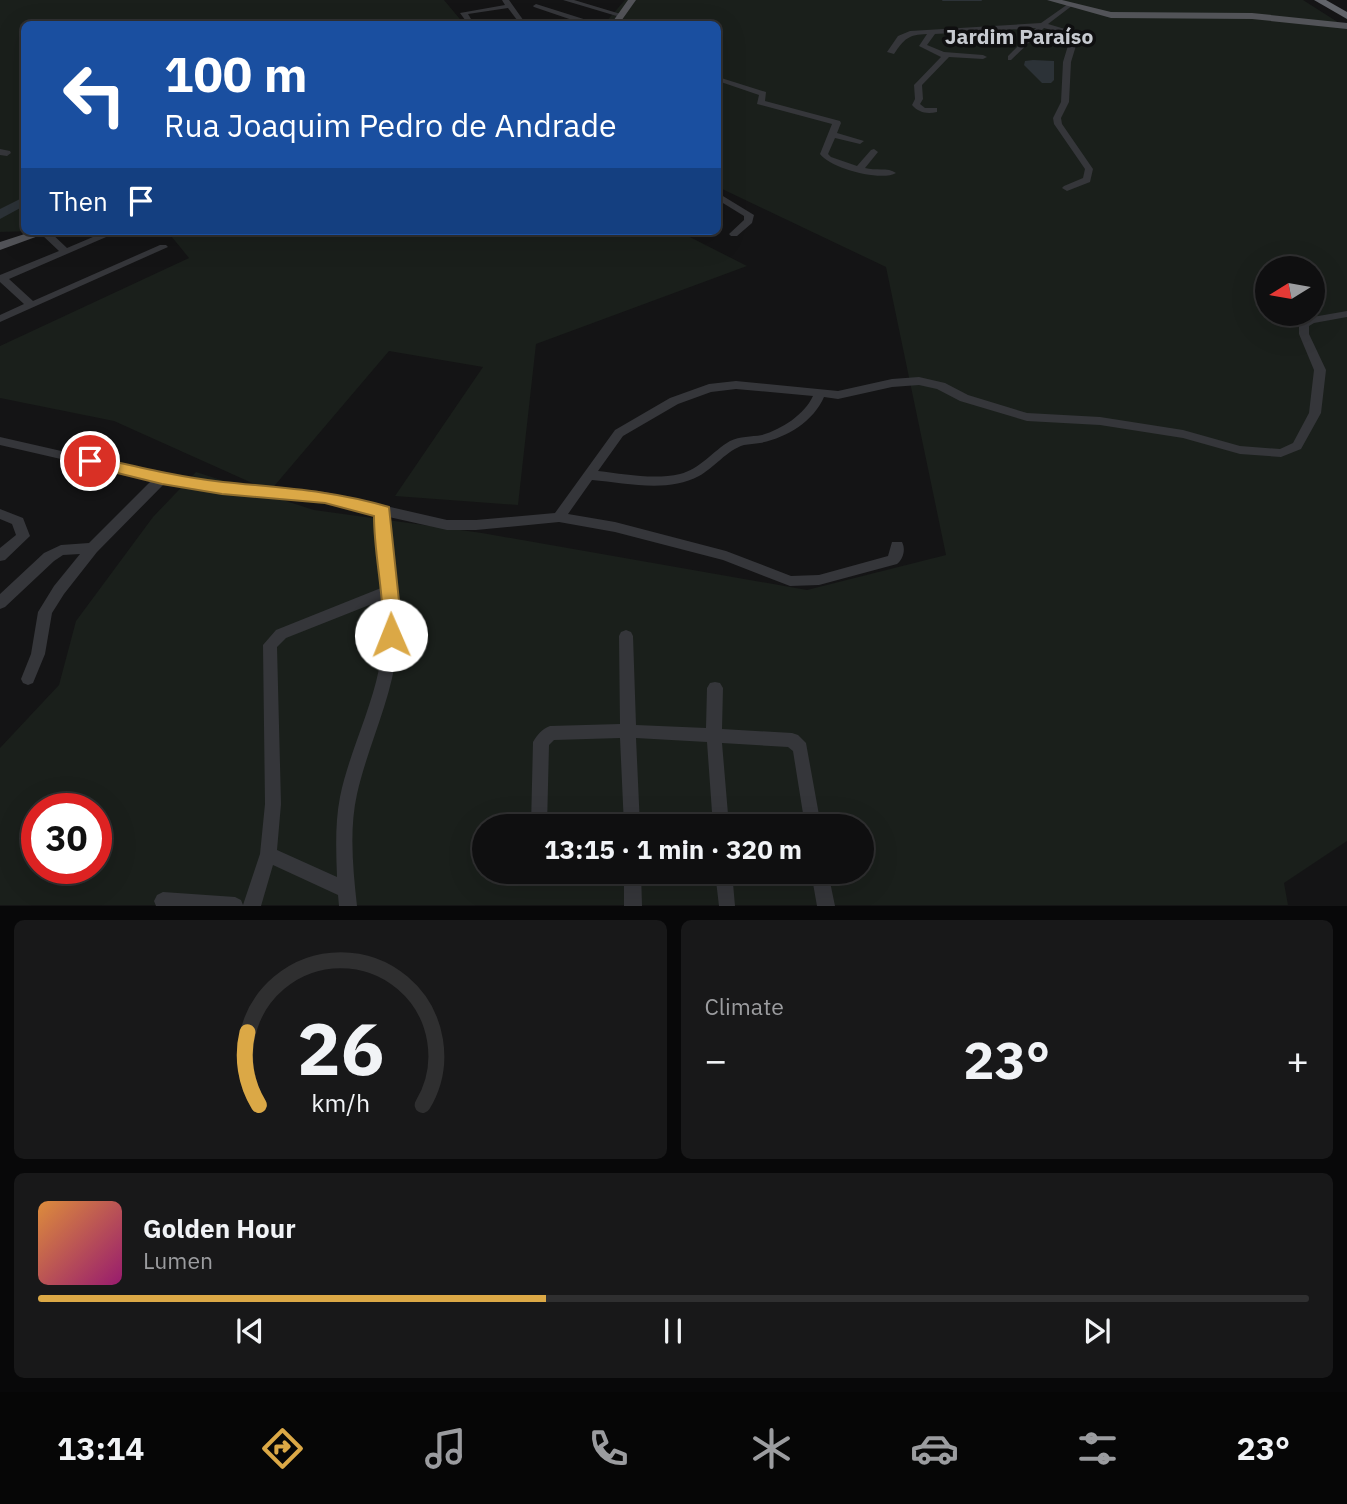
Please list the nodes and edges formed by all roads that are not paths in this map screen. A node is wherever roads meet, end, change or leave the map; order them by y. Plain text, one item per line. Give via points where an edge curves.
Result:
1 (566, 0) edge
2 (632, 0) edge
3 (1051, 0) edge
4 (1319, 0) edge
5 (507, 3) edge
6 (1070, 5) junction
7 (1336, 5) edge
8 (536, 6) dead end
9 (1347, 6) edge
10 (1347, 16) edge
11 (617, 20) edge
12 (469, 21) edge
13 (521, 21) edge
14 (581, 21) edge
15 (1043, 25) junction
16 (1347, 26) edge
17 (973, 30) junction
18 (932, 33) junction
19 (978, 39) dead end
20 (891, 52) dead end
21 (946, 54) junction
22 (983, 57) dead end
23 (1011, 58) dead end
24 (721, 80) edge
25 (934, 110) dead end
26 (832, 135) junction
27 (860, 141) dead end
28 (874, 152) dead end
29 (858, 170) junction
30 (892, 173) dead end
31 (1068, 188) dead end
32 (721, 198) edge
33 (734, 234) dead end
34 (33, 235) edge
35 (49, 235) edge
36 (105, 235) edge
37 (0, 246) edge
38 (163, 247) dead end
39 (65, 252) junction
40 (1, 279) edge
41 (32, 305) junction
42 (1347, 314) edge
43 (0, 318) edge
44 (819, 395) junction
45 (0, 441) edge
46 (590, 475) junction
47 (162, 478) junction
48 (383, 512) junction
49 (0, 514) edge
50 (559, 517) junction
51 (897, 546) dead end
52 (92, 548) junction
53 (0, 556) edge
54 (389, 591) junction
55 (0, 603) edge
56 (626, 636) dead end
57 (28, 678) dead end
58 (715, 688) dead end
59 (628, 731) junction
60 (714, 737) junction
61 (539, 814) edge
62 (631, 814) edge
63 (720, 814) edge
64 (811, 814) edge
65 (268, 854) junction
66 (633, 884) edge
67 (725, 884) edge
68 (822, 884) edge
69 (348, 898) edge
70 (163, 901) dead end
71 (727, 903) dead end
72 (235, 905) edge
73 (252, 905) edge
74 (633, 905) edge
75 (826, 905) edge

1 - 11 street
2 - 11 main road
3 - 6 main road
4 - 7 highway
5 - 12 street via 464,13
5 - 13 street
6 - 15 street
6 - 16 main road via 1111,15 1252,16
7 - 9 highway
7 - 10 highway
8 - 14 street
15 - 17 street
15 - 23 street
15 - 31 street via 1073,36 1065,102 1057,118 1089,169 1087,180
17 - 18 street
17 - 19 street
18 - 20 street via 906,34
18 - 21 street via 924,48
21 - 22 street
21 - 25 street via 917,88 917,107
24 - 26 street via 764,95 760,102 836,122
26 - 27 street
26 - 29 street via 825,157
28 - 29 street
29 - 30 street
32 - 33 street via 749,215 749,221
34 - 37 main road
35 - 39 street
36 - 39 street
38 - 41 street
39 - 40 street
40 - 41 street
41 - 43 street
42 - 44 street via 1311,320 1304,326 1320,370 1315,413 1297,446 1281,453 1240,450 1183,434 1100,421 1027,417 919,382
44 - 46 street via 802,419 761,439 733,445 686,477 658,480
44 - 46 street via 758,386 709,388 650,412 619,433
45 - 47 street
46 - 50 street
47 - 48 street via 325,497
47 - 52 street
48 - 50 street via 447,525
48 - 54 street
49 - 53 street via 18,521 23,536
50 - 51 street via 726,556 790,581 819,579 891,560
52 - 55 street via 61,550 49,557
52 - 57 street via 45,611 38,653
54 - 65 street via 281,634 270,645 273,804
54 - 69 street via 392,620 385,683 348,796
56 - 59 street
58 - 60 street
59 - 60 street
59 - 61 street via 550,733 541,742
59 - 62 street
60 - 63 street
60 - 64 street via 792,740 800,748
65 - 69 street
65 - 73 street
66 - 74 street
67 - 71 street
68 - 75 street
70 - 72 street

